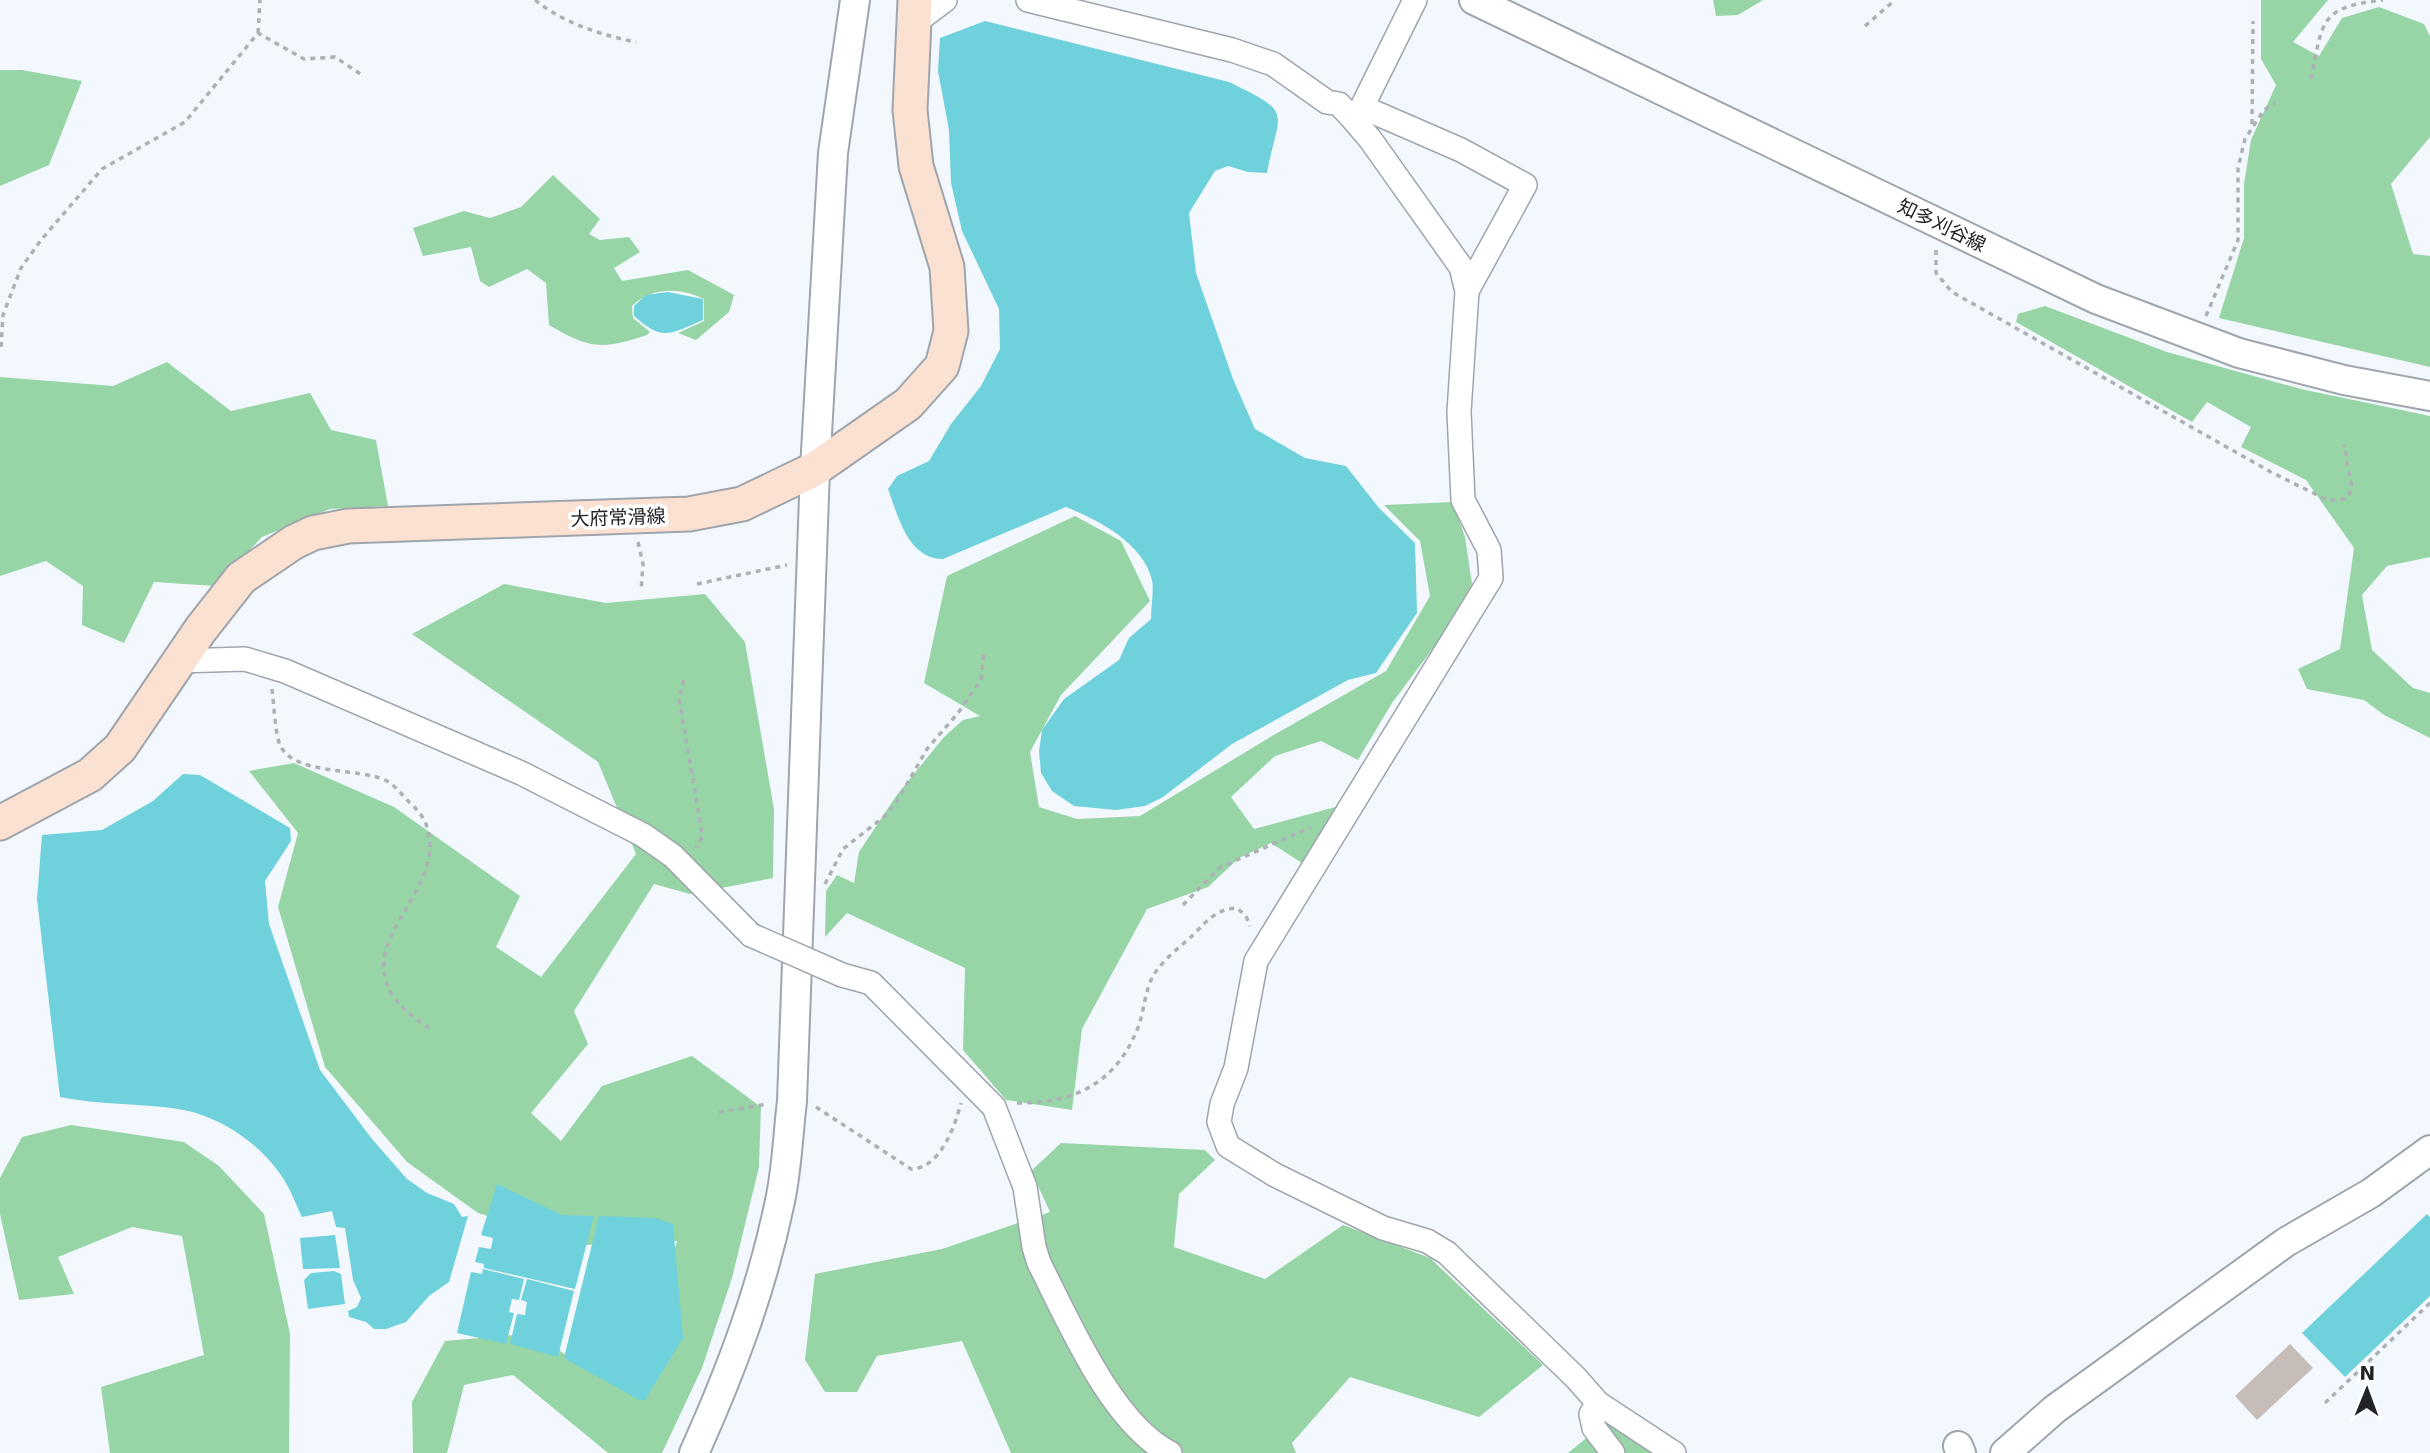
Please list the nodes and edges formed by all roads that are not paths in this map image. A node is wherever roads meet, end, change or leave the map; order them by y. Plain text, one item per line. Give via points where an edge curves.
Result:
1 (855, 0) edge
2 (945, 0) edge
3 (1028, 0) edge
4 (1415, 0) edge
5 (1474, 0) edge
6 (914, 12) edge
7 (1357, 113) junction
8 (1467, 291) junction
9 (2430, 396) edge
10 (815, 470) junction
11 (179, 661) junction
12 (0, 823) edge
13 (2430, 1150) edge
14 (1598, 1403) junction
15 (694, 1453) edge
16 (1170, 1453) edge
17 (1613, 1453) edge
18 (1674, 1453) edge
19 (2005, 1453) edge

1 - 10 street via 833,153
2 - 6 street
3 - 7 street via 1233,50 1273,64 1327,102
4 - 7 street
5 - 9 street, 知多刈谷線 via 2096,299 2239,354
6 - 10 main road, 大府常滑線 via 910,110 916,166 947,267 951,331 942,366 918,394
7 - 8 street via 1370,139 1461,267
7 - 8 street via 1461,150 1525,185
8 - 14 street via 1459,412 1463,500 1489,550 1491,578 1256,961 1236,1068 1219,1122 1228,1146 1275,1175 1383,1228 1427,1241 1447,1253
10 - 11 main road, 大府常滑線 via 742,504 689,514 360,525 313,533 266,558 241,579
10 - 15 street via 792,1101 781,1199 741,1343
11 - 12 main road, 大府常滑線 via 120,748 90,775
11 - 16 street, bridge via 245,659 266,665 521,773 643,835 673,856 751,935 871,983 995,1107 1025,1187 1039,1263 1081,1347 1114,1400 1158,1447
13 - 19 street via 2371,1193 2286,1242 2055,1409
14 - 17 street via 1591,1414 1594,1428
14 - 18 street

